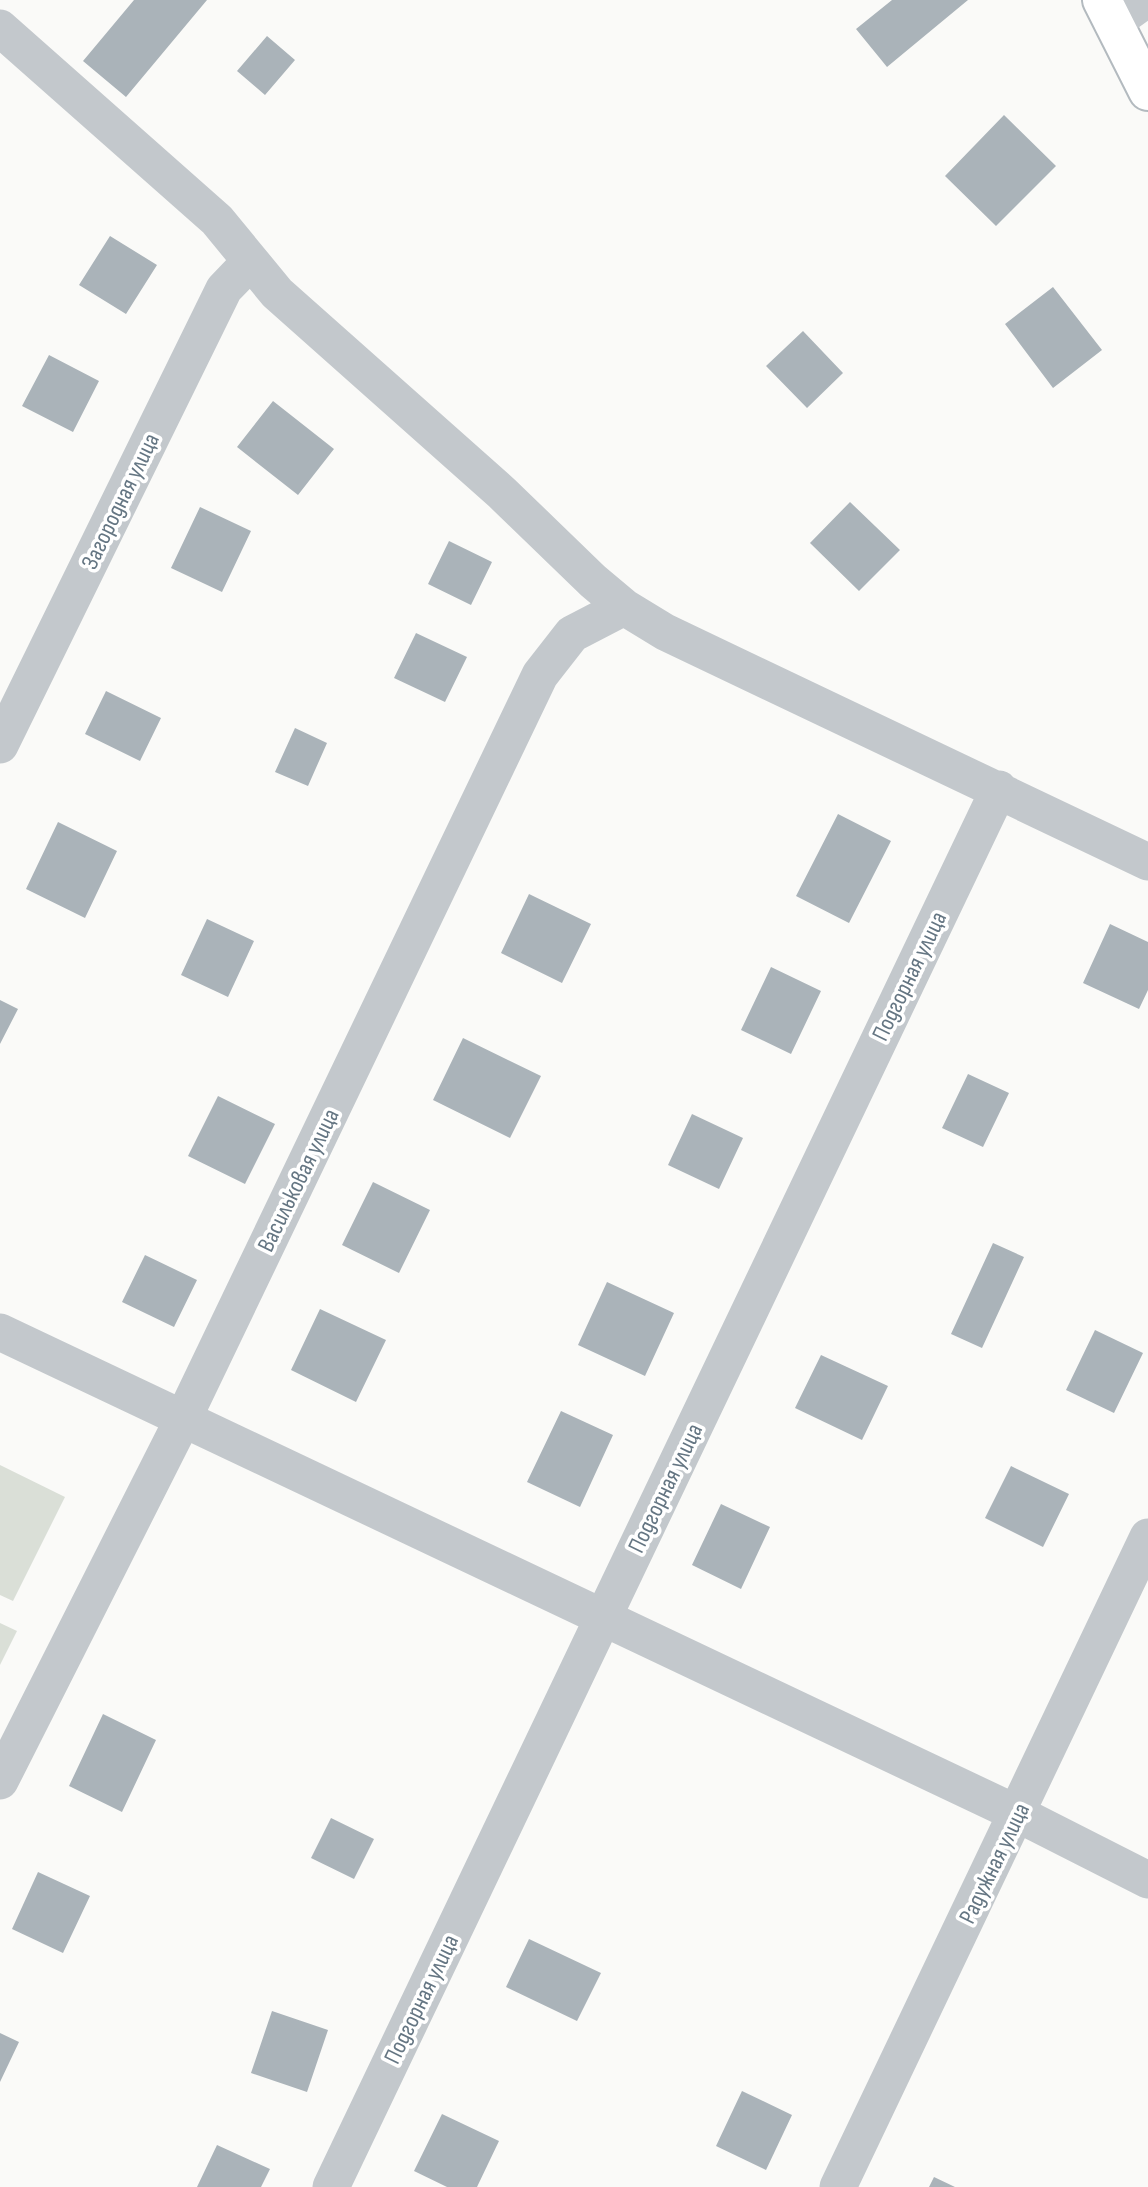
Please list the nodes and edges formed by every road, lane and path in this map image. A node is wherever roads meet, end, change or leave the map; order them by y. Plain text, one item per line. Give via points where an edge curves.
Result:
1 (1145, 0) edge
2 (1107, 11) edge
3 (0, 28) edge
4 (1148, 91) edge
5 (249, 263) junction
6 (624, 607) junction
7 (0, 745) edge
8 (999, 789) junction
9 (1148, 862) edge
10 (0, 1332) edge
11 (184, 1417) junction
12 (1148, 1537) edge
13 (602, 1620) junction
14 (0, 1781) edge
15 (1018, 1814) junction
16 (1148, 1880) edge
17 (331, 2187) edge
18 (838, 2187) edge

1 - 2 street
2 - 4 main road
3 - 5 street via 217,220
5 - 6 street
5 - 7 street, Загородная улица via 224,289
6 - 8 street via 665,632
6 - 11 street, Васильковая улица via 572,634 540,676
8 - 9 street
8 - 13 street, Подгорная улица
10 - 11 street
11 - 13 street
11 - 14 street, Васильковая улица
12 - 15 street, Радужная улица
13 - 15 street
13 - 17 street, Подгорная улица
15 - 16 street
15 - 18 street, Радужная улица

